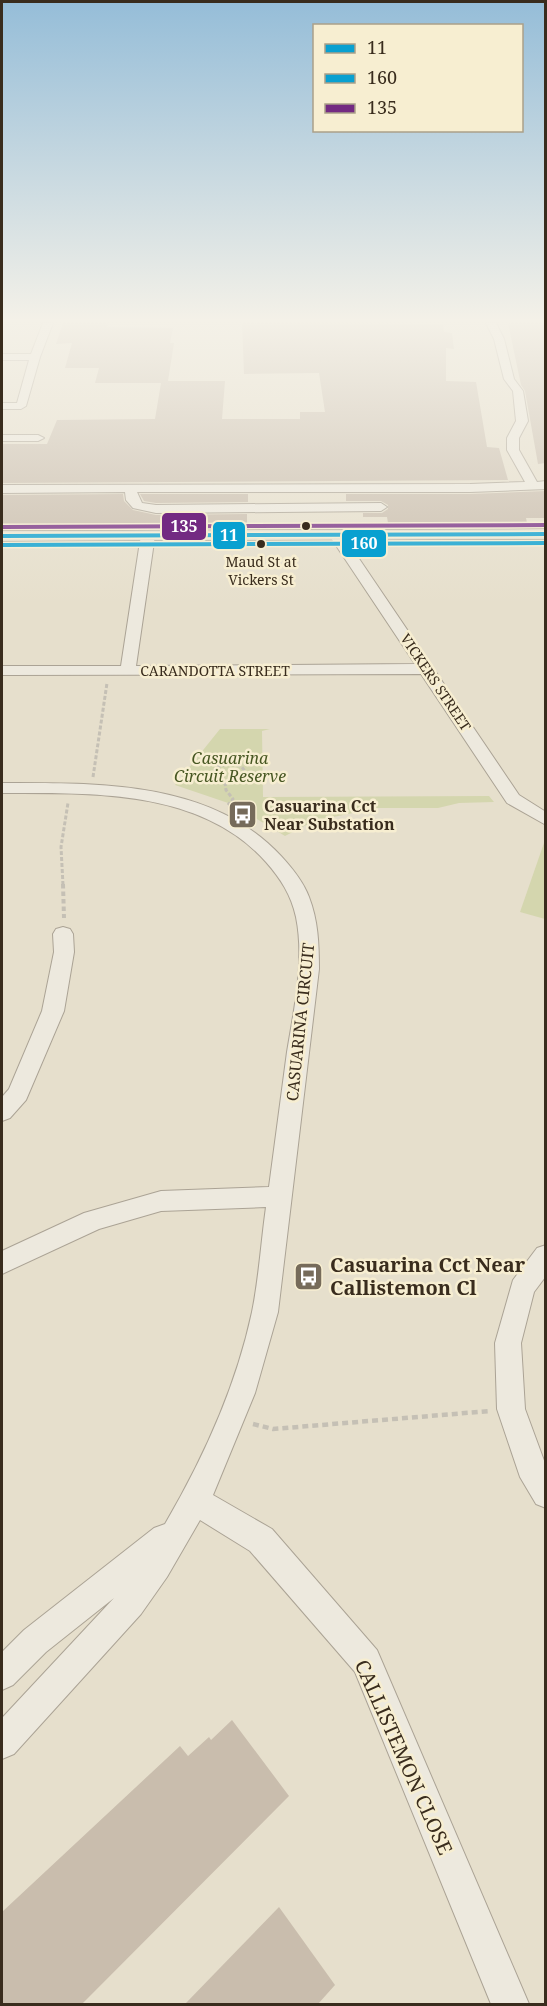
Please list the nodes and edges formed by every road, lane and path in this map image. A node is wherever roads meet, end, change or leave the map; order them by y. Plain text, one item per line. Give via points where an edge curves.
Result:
1 (521, 417) edge
2 (2, 438) edge
3 (38, 438) dead end
4 (539, 486) edge
5 (2, 489) edge
6 (131, 489) junction
7 (381, 507) dead end
8 (336, 534) junction
9 (546, 534) edge
10 (148, 535) junction
11 (2, 536) edge
12 (428, 669) junction
13 (2, 671) edge
14 (109, 671) junction
15 (128, 671) junction
16 (225, 782) junction
17 (2, 788) edge
18 (81, 788) junction
19 (228, 805) dead end
20 (546, 820) edge
21 (63, 934) joint
22 (2, 1112) edge
23 (280, 1197) junction
24 (546, 1256) edge
25 (2, 1263) edge
26 (511, 1409) junction
27 (232, 1419) junction
28 (546, 1494) edge
29 (187, 1514) junction
30 (2, 1674) edge
31 (2, 1742) edge
32 (510, 2004) edge

1 - 4 street via 513,450
2 - 3 street
4 - 6 street
5 - 6 street
6 - 7 street via 134,504 156,509
8 - 9 main road
8 - 10 main road
8 - 12 street, VICKERS STREET
10 - 11 main road
10 - 15 street
12 - 15 street, CARANDOTTA STREET
12 - 20 street, VICKERS STREET via 513,799
13 - 14 street, CARANDOTTA STREET
14 - 15 street, CARANDOTTA STREET
14 - 18 path
16 - 16 path via 213,776 216,767 231,764 244,768 240,780
16 - 19 path via 233,799
17 - 18 street, CASUARINA CIRCUIT
18 - 21 path via 61,847
18 - 23 street, CASUARINA CIRCUIT via 170,800 238,829 289,876 303,903 310,931
21 - 22 street via 64,952 53,1011 18,1094
23 - 25 street via 160,1201 93,1220
23 - 27 street, CASUARINA CIRCUIT via 263,1319
24 - 26 street via 522,1287 508,1343
26 - 27 path via 273,1429
26 - 28 street via 530,1467
27 - 29 street, CASUARINA CIRCUIT
29 - 30 street, CASUARINA CIRCUIT via 112,1582 35,1641
29 - 31 street, CASUARINA CIRCUIT via 135,1598
29 - 32 street, CALLISTEMON CLOSE via 261,1540 366,1661

